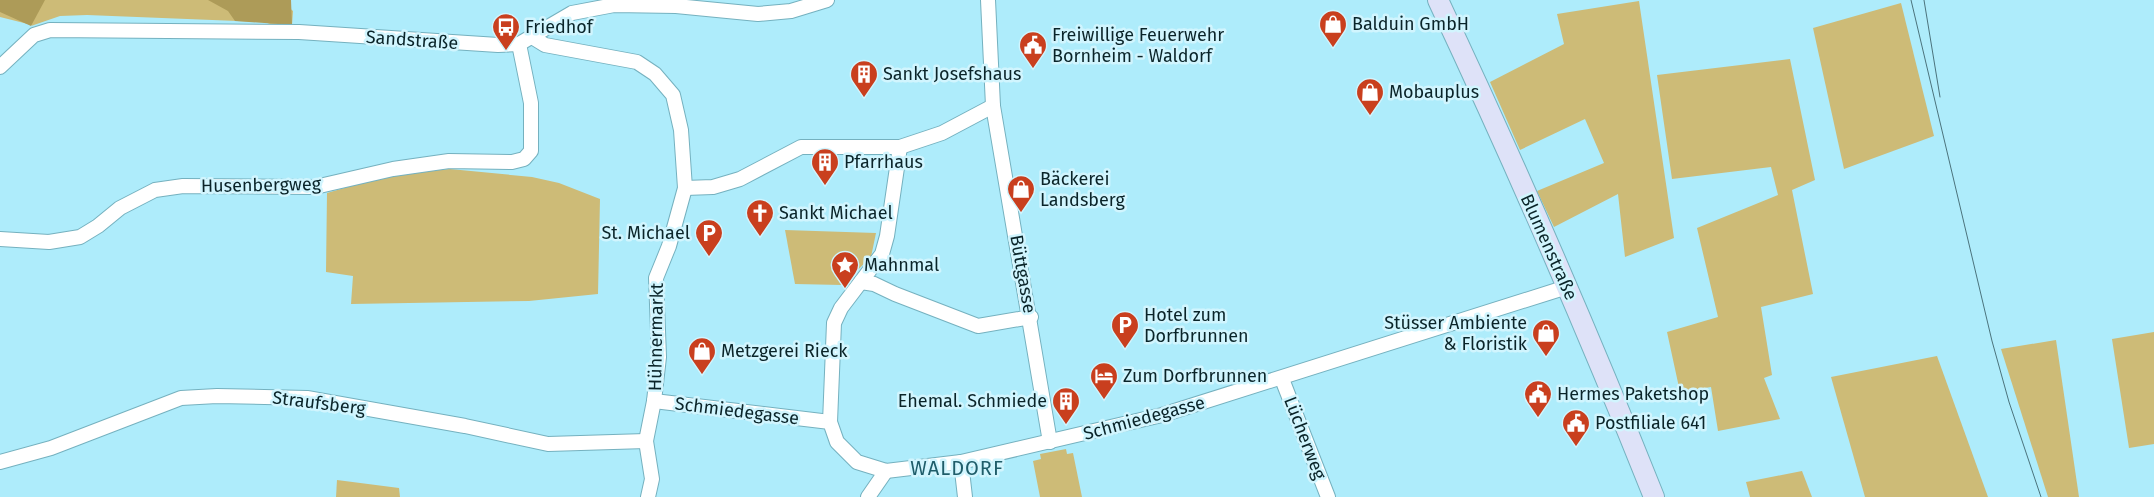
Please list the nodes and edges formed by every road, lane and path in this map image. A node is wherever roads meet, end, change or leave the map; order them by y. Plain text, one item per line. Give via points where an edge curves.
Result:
1 (827, 0) edge
2 (988, 0) edge
3 (1438, 0) edge
4 (526, 41) junction
5 (0, 67) edge
6 (993, 106) junction
7 (900, 147) junction
8 (685, 188) junction
9 (0, 240) edge
10 (861, 282) junction
11 (1567, 287) junction
12 (1031, 317) junction
13 (1282, 379) junction
14 (654, 401) junction
15 (830, 422) junction
16 (646, 441) junction
17 (1050, 442) junction
18 (0, 462) edge
19 (961, 462) junction
20 (886, 470) junction
21 (648, 497) edge
22 (868, 497) edge
23 (965, 497) edge
24 (1328, 497) edge
25 (1654, 497) edge

1 - 4 street, Sandstraße via 791,12 758,14 614,4 572,14
2 - 6 street, Büttgasse
3 - 11 main road, Blumenstraße
4 - 5 street, Sandstraße via 498,45 299,32 62,30 34,35
4 - 8 street, Hühnermarkt via 637,62 654,74 673,95 681,130
4 - 9 street, Husenbergweg via 531,151 524,159 512,162 448,161 393,169 315,187 183,186 155,190 120,208 80,237 49,242
6 - 7 street via 942,133
6 - 12 street, Büttgasse
7 - 8 street via 801,147 740,179 713,187
7 - 10 street via 888,236 882,254
8 - 14 street, Hühnermarkt via 669,246 656,278 659,358
10 - 12 street via 874,284 978,326
10 - 15 street via 834,323
11 - 13 street, Schmiedegasse
11 - 25 main road, Blumenstraße
12 - 17 street, Büttgasse
13 - 17 street, Schmiedegasse via 1162,415
13 - 24 street, Lücherweg
14 - 15 street, Schmiedegasse
14 - 16 street, Hühnermarkt
15 - 20 street, Schmiedegasse via 837,442 857,462
16 - 18 street, Straufsberg via 548,444 308,398 217,396 181,398 51,448
16 - 21 street via 652,479
17 - 19 street, Schmiedegasse
19 - 20 street, Schmiedegasse
19 - 23 street
20 - 22 street

